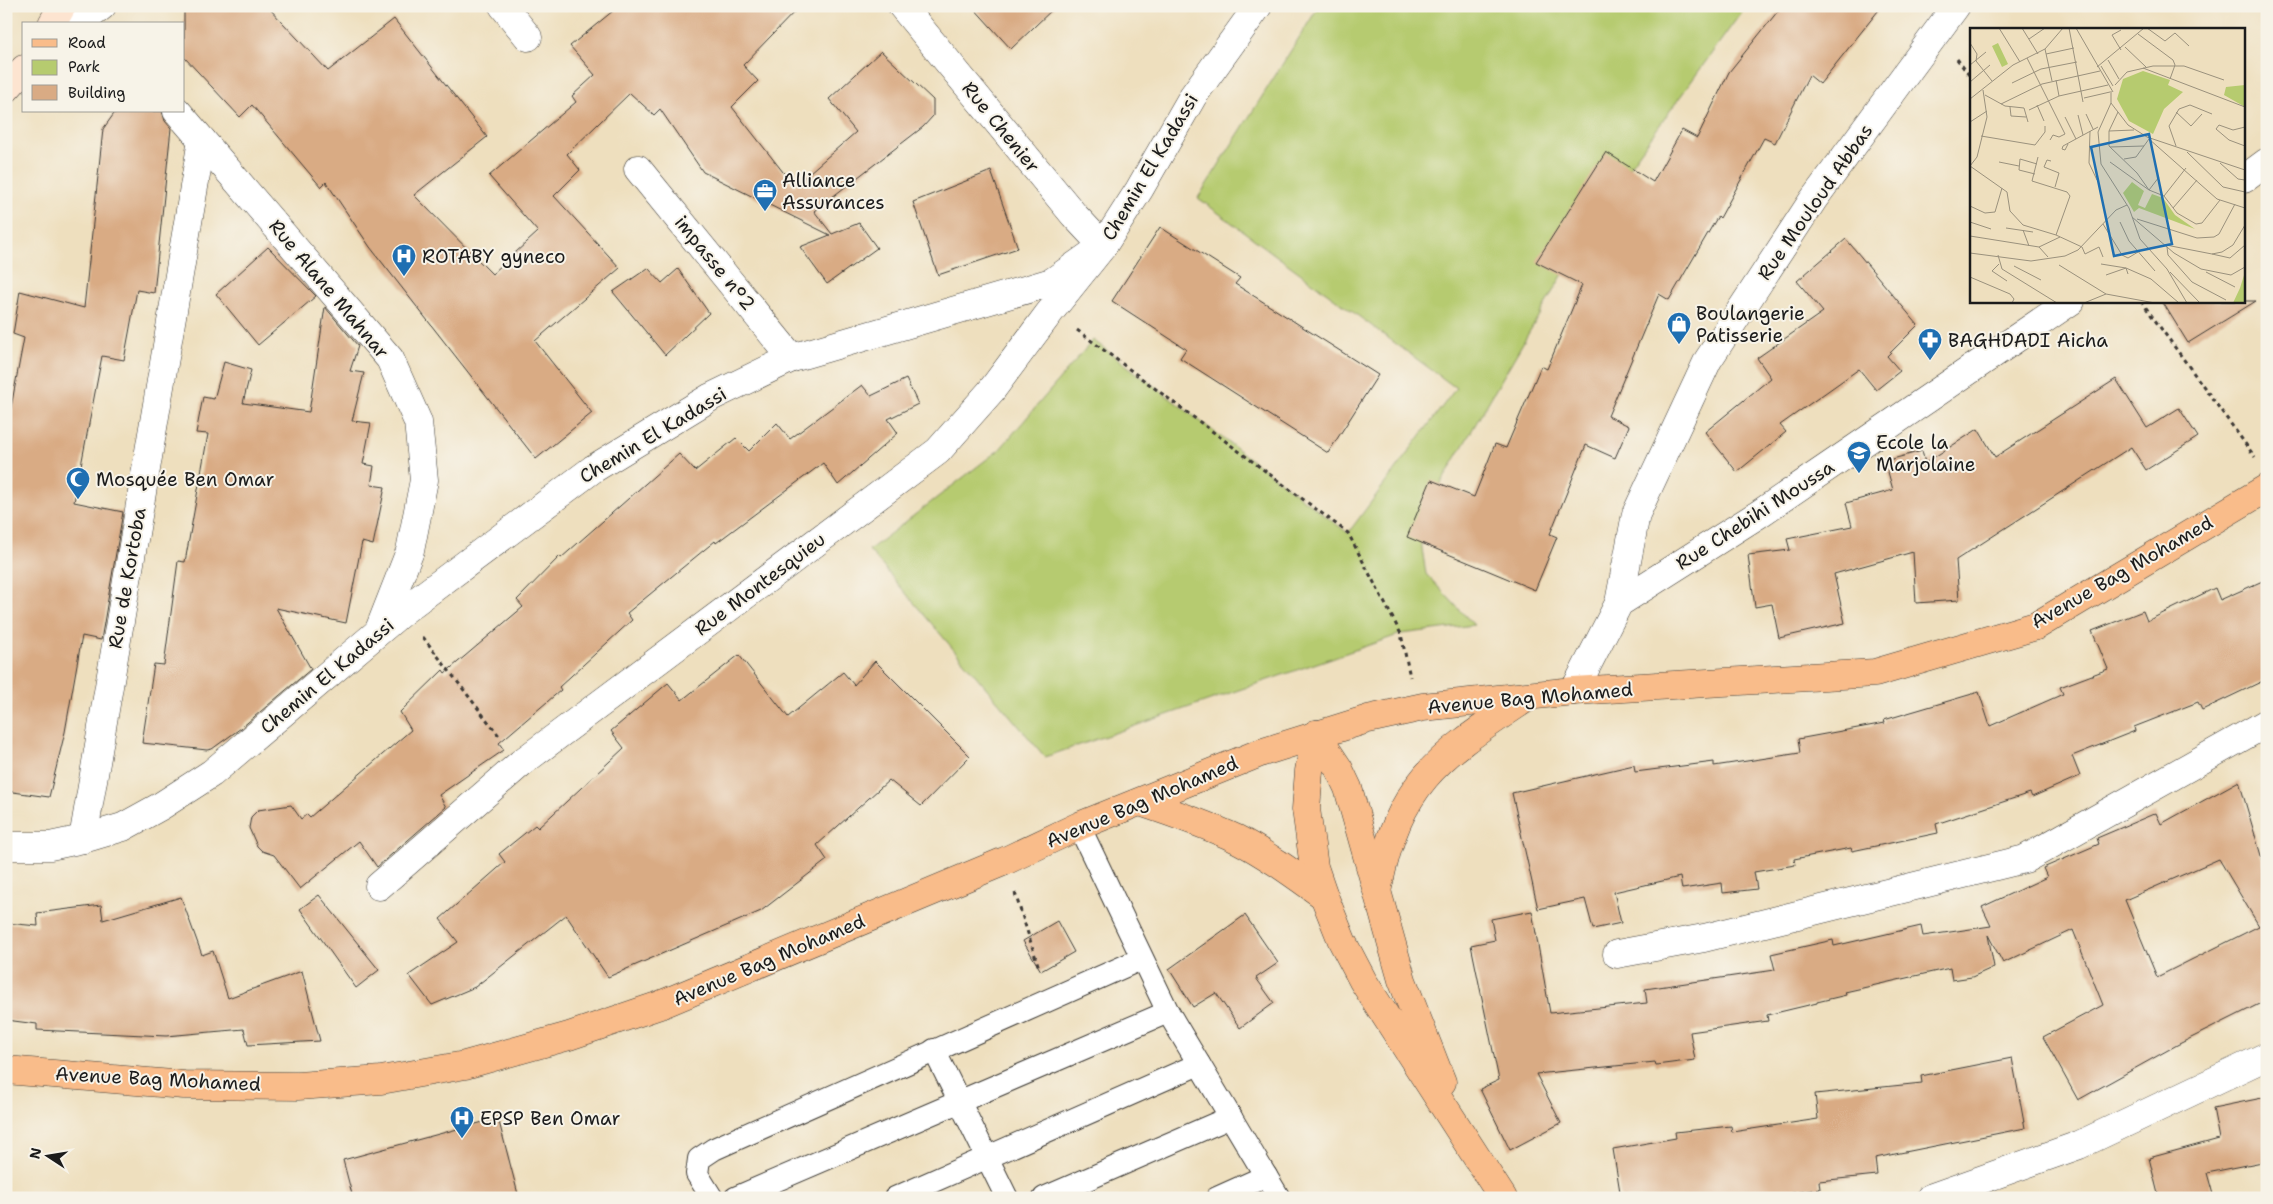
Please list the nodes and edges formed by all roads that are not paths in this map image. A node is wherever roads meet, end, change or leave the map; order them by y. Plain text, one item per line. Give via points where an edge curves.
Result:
1 (62, 6) edge
2 (503, 6) edge
3 (902, 6) edge
4 (1258, 6) edge
5 (1956, 6) edge
6 (53, 22) edge
7 (528, 37) dead end
8 (22, 71) edge
9 (6, 89) edge
10 (178, 112) edge
11 (202, 140) junction
12 (2267, 146) edge
13 (638, 169) dead end
14 (2255, 171) edge
15 (1103, 246) junction
16 (2069, 302) edge
17 (792, 358) junction
18 (2267, 488) edge
19 (1619, 603) junction
20 (377, 635) junction
21 (1574, 691) junction
22 (1530, 696) junction
23 (2267, 723) edge
24 (1316, 734) junction
25 (1140, 802) junction
26 (1079, 826) junction
27 (83, 839) junction
28 (6, 846) edge
29 (379, 886) dead end
30 (1378, 890) junction
31 (1324, 896) junction
32 (1617, 954) dead end
33 (1141, 959) junction
34 (1168, 1012) junction
35 (934, 1050) junction
36 (2267, 1056) edge
37 (1199, 1064) junction
38 (6, 1070) edge
39 (959, 1102) junction
40 (1230, 1117) junction
41 (1471, 1147) junction
42 (987, 1158) junction
43 (1266, 1176) junction
44 (1934, 1197) edge
45 (712, 1198) edge
46 (735, 1198) edge
47 (895, 1198) edge
48 (1007, 1198) edge
49 (1044, 1198) edge
50 (1217, 1198) edge
51 (1279, 1198) edge
52 (1503, 1198) edge

1 - 6 main road
2 - 7 street
3 - 15 street, Rue Chenier
4 - 15 street, Chemin El Kadassi via 1193,96
5 - 19 street, Rue Mouloud Abbas via 1813,200 1708,360 1636,514
8 - 9 main road
10 - 11 street, Rue Alane Mahnar
11 - 20 street, Rue Alane Mahnar via 390,359 418,422 424,480 421,498 410,551
11 - 27 street, Rue de Kortoba
12 - 14 street
13 - 17 street, impasse n°2
15 - 17 street, Chemin El Kadassi via 1052,282
15 - 29 street, Rue Montesquieu via 990,391 938,451 521,763
16 - 19 street, Rue Chebihi Moussa via 1759,514
17 - 20 street, Chemin El Kadassi via 711,398 594,468 403,611
18 - 21 main road, Avenue Bag Mohamed via 2036,626 1875,673
19 - 21 street
20 - 27 street, Chemin El Kadassi via 212,773 123,827
21 - 22 main road, Avenue Bag Mohamed
22 - 24 main road, Avenue Bag Mohamed via 1416,708
22 - 30 main road via 1442,758 1417,785 1398,816 1385,851
23 - 32 street via 2025,858 1704,938
24 - 25 main road, Avenue Bag Mohamed
24 - 30 main road via 1348,788
24 - 31 main road via 1306,809 1314,867
25 - 26 main road, Avenue Bag Mohamed
25 - 31 main road via 1189,818 1237,840 1282,865
26 - 33 lane
26 - 38 main road, Avenue Bag Mohamed via 1005,861 660,1005 568,1036 465,1065 381,1080 298,1086 184,1085
27 - 28 street, Chemin El Kadassi via 50,846
30 - 41 main road via 1402,980 1433,1062
31 - 41 main road via 1363,981
33 - 34 lane
33 - 35 lane
34 - 37 lane
34 - 39 lane
35 - 39 lane
35 - 45 lane via 714,1148 699,1159 697,1174
36 - 44 street via 2079,1145
37 - 40 lane
37 - 42 lane
39 - 42 lane
39 - 46 lane
40 - 43 lane
40 - 49 lane
41 - 52 main road
42 - 47 lane
42 - 48 lane
43 - 50 lane
43 - 51 lane

